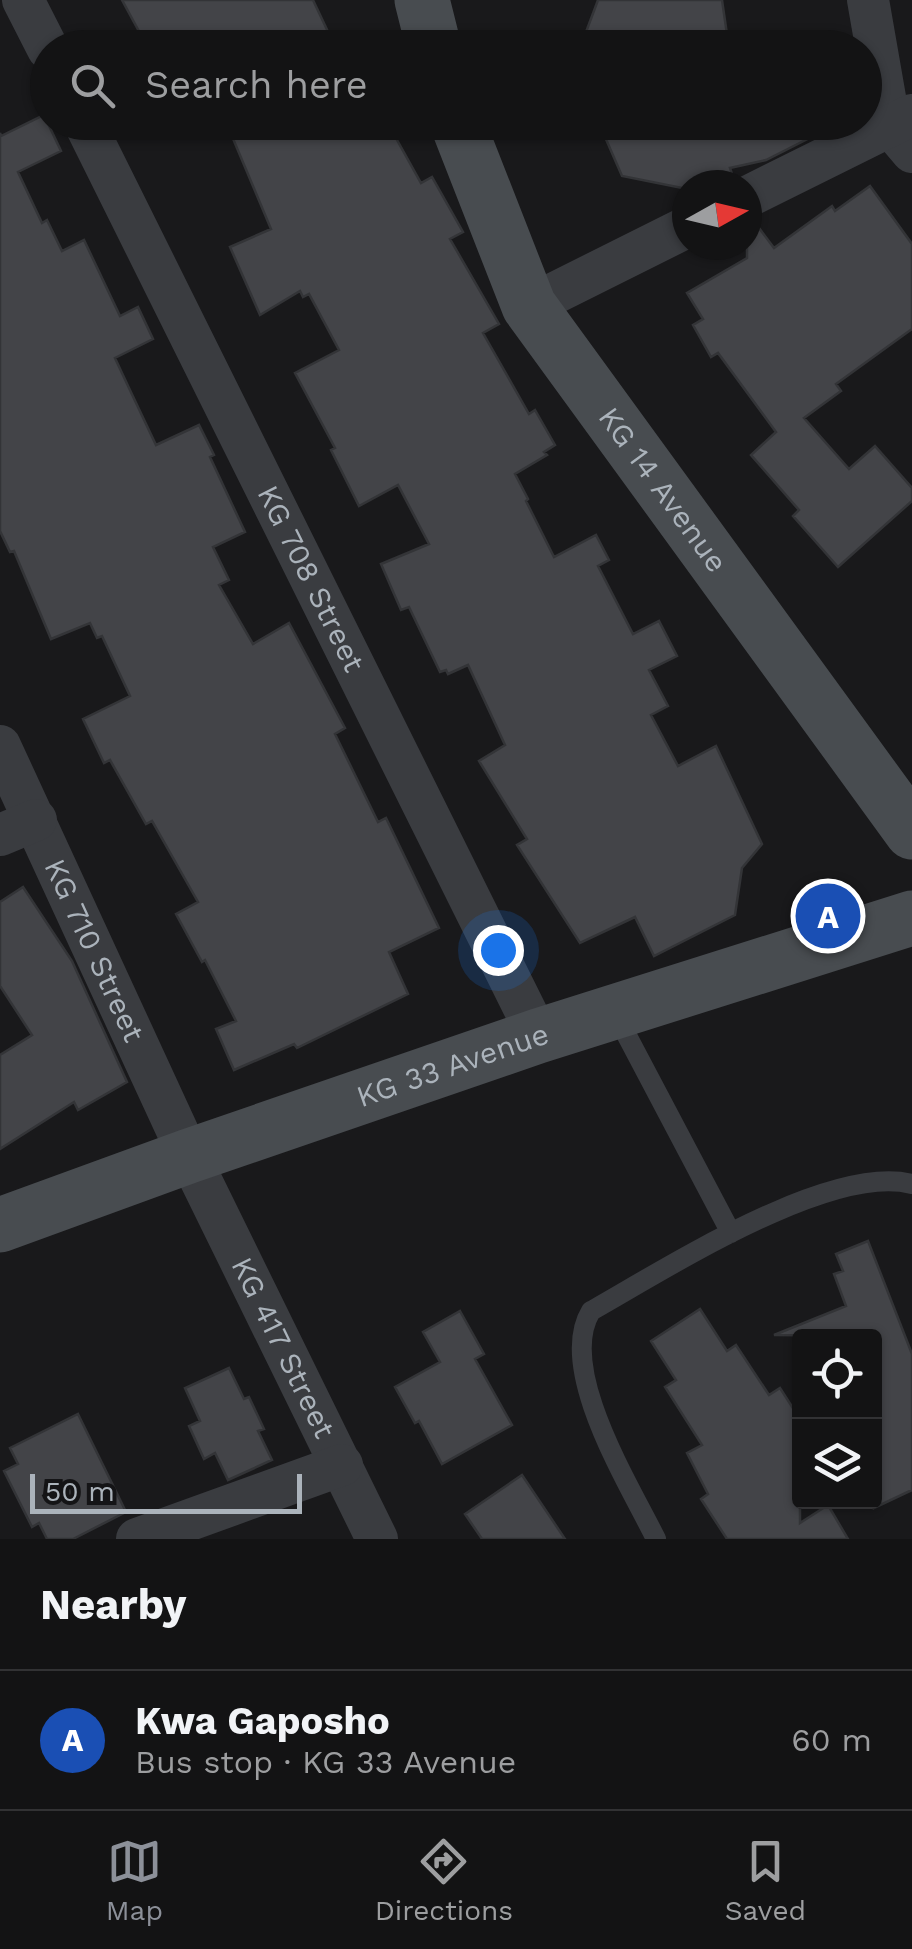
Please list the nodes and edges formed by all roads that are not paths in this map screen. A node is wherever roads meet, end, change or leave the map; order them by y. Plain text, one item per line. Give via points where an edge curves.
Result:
1 (23, 0) edge
2 (422, 0) edge
3 (868, 0) edge
4 (39, 30) edge
5 (430, 30) edge
6 (876, 30) edge
7 (882, 50) edge
8 (905, 131) edge
9 (93, 140) edge
10 (464, 140) edge
11 (762, 192) edge
12 (672, 234) edge
13 (529, 306) junction
14 (0, 746) edge
15 (18, 827) edge
16 (912, 832) edge
17 (912, 918) edge
18 (615, 1013) junction
19 (538, 1036) junction
20 (188, 1156) junction
21 (912, 1184) edge
22 (0, 1226) edge
23 (731, 1232) junction
24 (342, 1465) junction
25 (137, 1539) edge
26 (377, 1539) edge
27 (656, 1539) edge

1 - 4 street
2 - 5 main road
3 - 6 street
7 - 8 street
8 - 11 street
9 - 19 street, KG 708 Street
10 - 13 main road, KG 14 Avenue
12 - 13 street
13 - 16 main road, KG 14 Avenue
14 - 15 street, KG 710 Street
15 - 20 street, KG 710 Street
17 - 18 main road, KG 33 Avenue
18 - 19 main road, KG 33 Avenue
18 - 23 lane
19 - 20 main road, KG 33 Avenue
20 - 22 main road, KG 33 Avenue
20 - 24 street, KG 417 Street
21 - 23 lane via 892,1179 818,1194
23 - 27 lane via 591,1311 581,1328 594,1414
24 - 25 street
24 - 26 street, KG 417 Street

